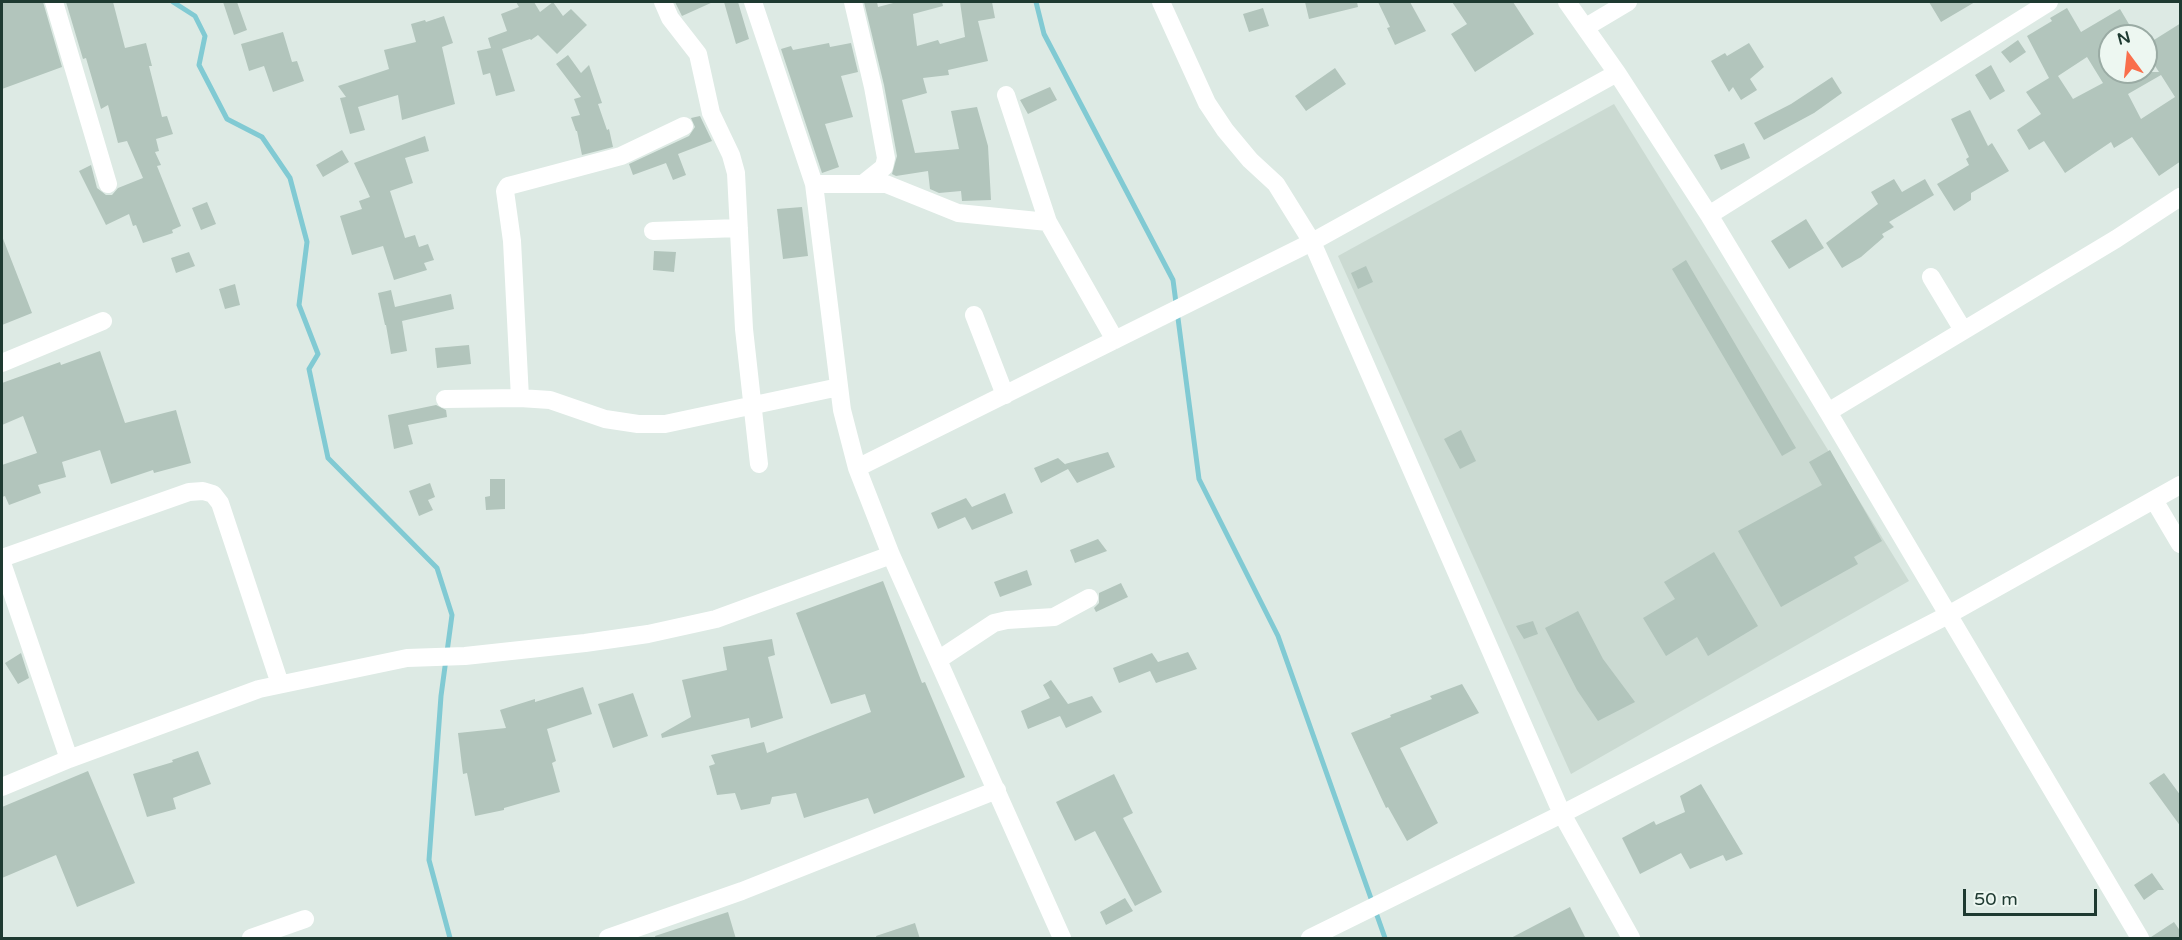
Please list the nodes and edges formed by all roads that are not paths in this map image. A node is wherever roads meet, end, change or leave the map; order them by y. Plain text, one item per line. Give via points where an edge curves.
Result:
1 (54, 2) edge
2 (663, 2) edge
3 (753, 2) edge
4 (853, 2) edge
5 (1161, 2) edge
6 (1567, 2) edge
7 (1628, 2) edge
8 (2049, 2) edge
9 (1586, 27) junction
10 (1617, 73) junction
11 (1006, 95) dead end
12 (684, 126) dead end
13 (864, 183) junction
14 (108, 184) dead end
15 (814, 184) junction
16 (2181, 197) edge
17 (1709, 215) junction
18 (1048, 222) junction
19 (739, 228) junction
20 (653, 231) dead end
21 (1312, 242) junction
22 (1931, 277) dead end
23 (974, 315) dead end
24 (103, 321) dead end
25 (1964, 330) junction
26 (1114, 340) junction
27 (2, 363) edge
28 (839, 387) junction
29 (1005, 395) junction
30 (520, 398) junction
31 (445, 399) dead end
32 (752, 407) junction
33 (1828, 412) junction
34 (759, 464) dead end
35 (856, 468) junction
36 (2181, 485) edge
37 (2154, 500) junction
38 (2181, 544) edge
39 (891, 555) junction
40 (2, 558) edge
41 (2, 563) edge
42 (1089, 597) dead end
43 (1948, 615) junction
44 (938, 660) junction
45 (280, 684) junction
46 (69, 759) junction
47 (2, 787) edge
48 (996, 790) junction
49 (1562, 814) junction
50 (305, 919) dead end
51 (608, 938) edge
52 (251, 939) edge
53 (1062, 939) edge
54 (1310, 939) edge
55 (1631, 939) edge
56 (2140, 939) edge

1 - 14 street
2 - 19 street via 670,18 698,54 711,113 736,173
3 - 15 street
4 - 13 street via 886,158 884,167
5 - 21 street via 1207,103 1250,160 1276,184
6 - 9 street
7 - 9 street
8 - 17 street
9 - 10 street
10 - 17 street
10 - 21 street
11 - 18 street
12 - 30 street via 621,156 505,190 512,242
13 - 15 street
13 - 18 street via 886,184 958,213
15 - 28 street
16 - 25 street
17 - 33 street
18 - 26 street
19 - 20 street
19 - 32 street
21 - 26 street
21 - 49 street
22 - 25 street
23 - 29 street
24 - 27 street
25 - 33 street
26 - 29 street
28 - 32 street
28 - 35 street
29 - 35 street
30 - 31 street
30 - 32 street via 560,402 605,419 638,424 665,424
32 - 34 street
33 - 43 street
35 - 39 street
36 - 37 street
37 - 38 street
37 - 43 street
39 - 44 street
39 - 45 street via 716,619 648,634 465,656 407,658
40 - 45 street via 189,492 213,494 220,503
41 - 46 street
42 - 44 street via 1054,617 994,623
43 - 49 street
43 - 56 street
44 - 48 street
45 - 46 street via 221,701
46 - 47 street
48 - 51 street via 742,891
48 - 53 street
49 - 54 street
49 - 55 street
50 - 52 street

